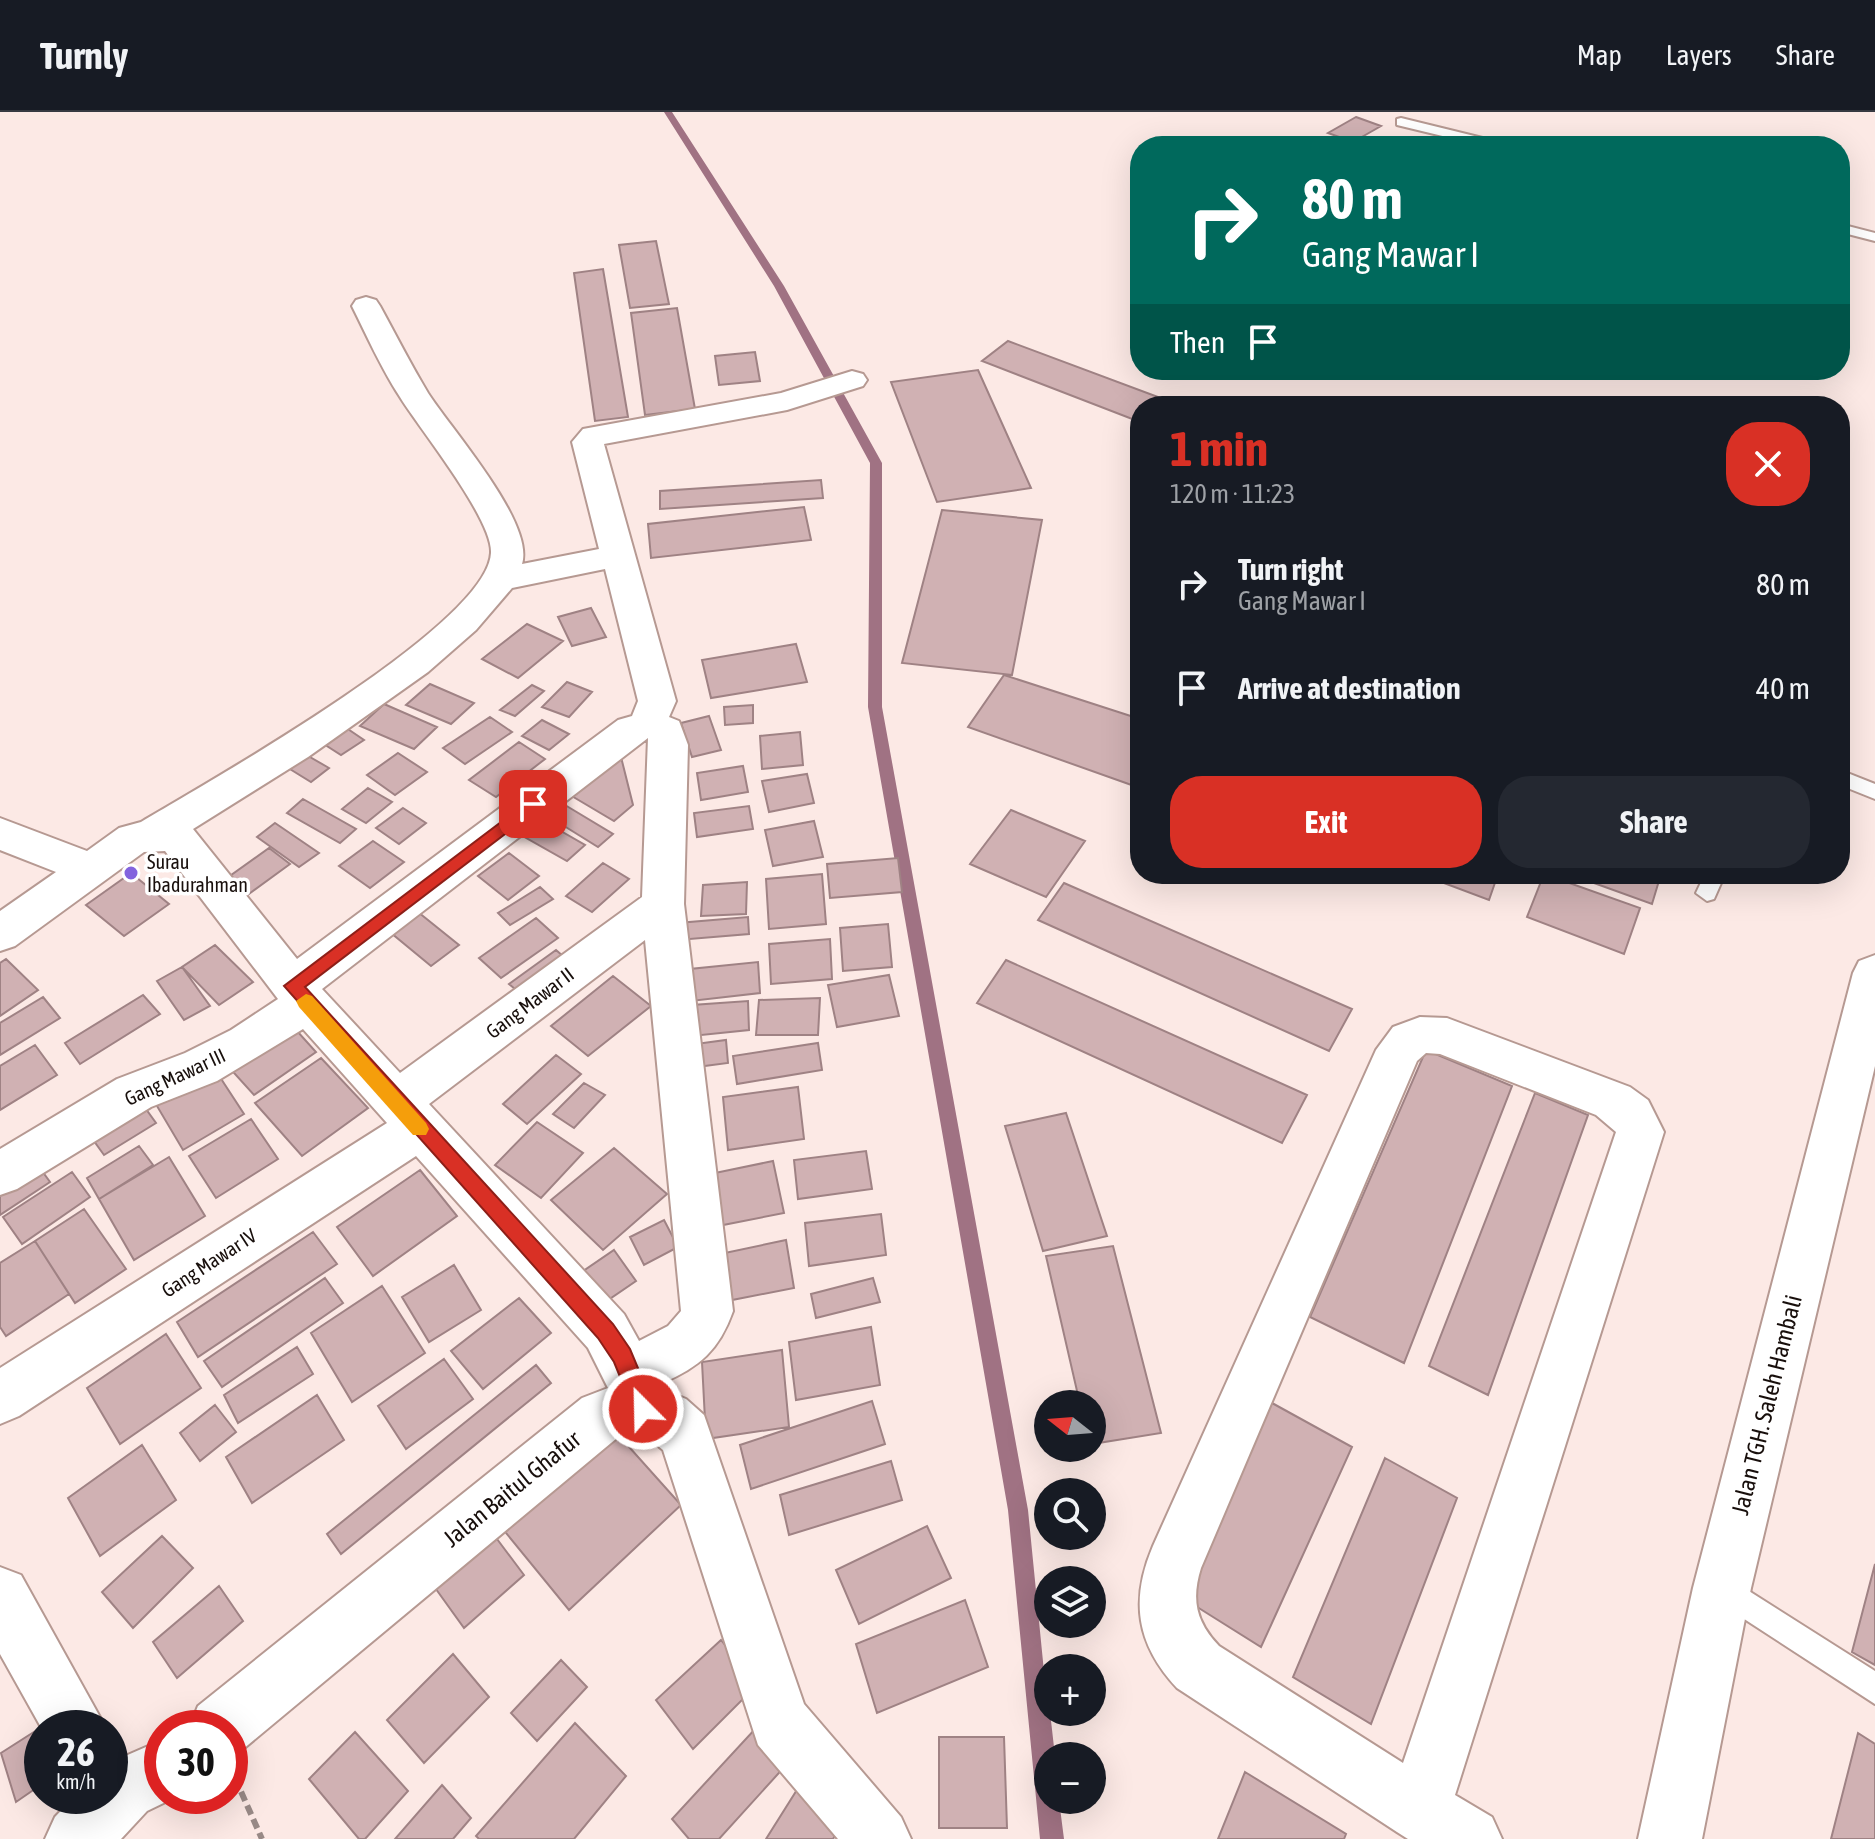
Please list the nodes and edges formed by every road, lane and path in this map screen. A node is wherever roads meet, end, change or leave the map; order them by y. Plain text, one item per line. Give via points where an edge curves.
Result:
1 (1401, 122) dead end
2 (1458, 136) edge
3 (1850, 231) edge
4 (1875, 237) edge
5 (366, 306) dead end
6 (852, 380) dead end
7 (617, 556) junction
8 (500, 579) junction
9 (652, 724) junction
10 (1850, 781) edge
11 (1875, 792) edge
12 (0, 833) edge
13 (121, 850) junction
14 (663, 904) junction
15 (0, 934) edge
16 (1875, 973) edge
17 (300, 994) junction
18 (408, 1115) junction
19 (0, 1174) edge
20 (635, 1390) junction
21 (0, 1398) edge
22 (1722, 1588) junction
23 (0, 1596) edge
24 (1875, 1689) edge
25 (65, 1710) edge
26 (242, 1710) edge
27 (132, 1781) edge
28 (248, 1808) edge
29 (1419, 1810) junction
30 (77, 1839) edge
31 (262, 1839) edge
32 (879, 1839) edge
33 (1470, 1839) edge
34 (1670, 1839) edge

1 - 2 lane
3 - 4 lane
5 - 8 main road via 413,394 503,535 509,555
6 - 7 main road via 787,401 594,436 588,449
7 - 8 main road
7 - 9 main road via 657,701
8 - 13 main road via 459,627 401,675
9 - 14 main road, Jalan Baitul Ghafur via 667,732 669,745
9 - 17 main road, Gang Mawar III via 632,729
10 - 11 lane
12 - 13 main road
13 - 15 main road
13 - 17 main road via 170,835 182,843
14 - 18 main road, Gang Mawar II
14 - 20 main road, Jalan Baitul Ghafur via 707,1311 689,1343
16 - 22 main road, Jalan TGH. Saleh Hambali
17 - 18 main road
17 - 19 main road, Gang Mawar III via 247,1043 134,1093
18 - 20 main road via 606,1331
18 - 21 main road, Gang Mawar IV
20 - 26 main road, Jalan Baitul Ghafur via 622,1410 601,1417
20 - 32 main road via 685,1434 780,1723
22 - 24 lane
22 - 34 main road, Jalan TGH. Saleh Hambali
23 - 25 main road
27 - 30 main road
28 - 31 path
29 - 29 main road via 1198,1667 1173,1633 1166,1605 1173,1566 1399,1050 1415,1037 1434,1034 1618,1104 1631,1114 1640,1137
29 - 33 main road

